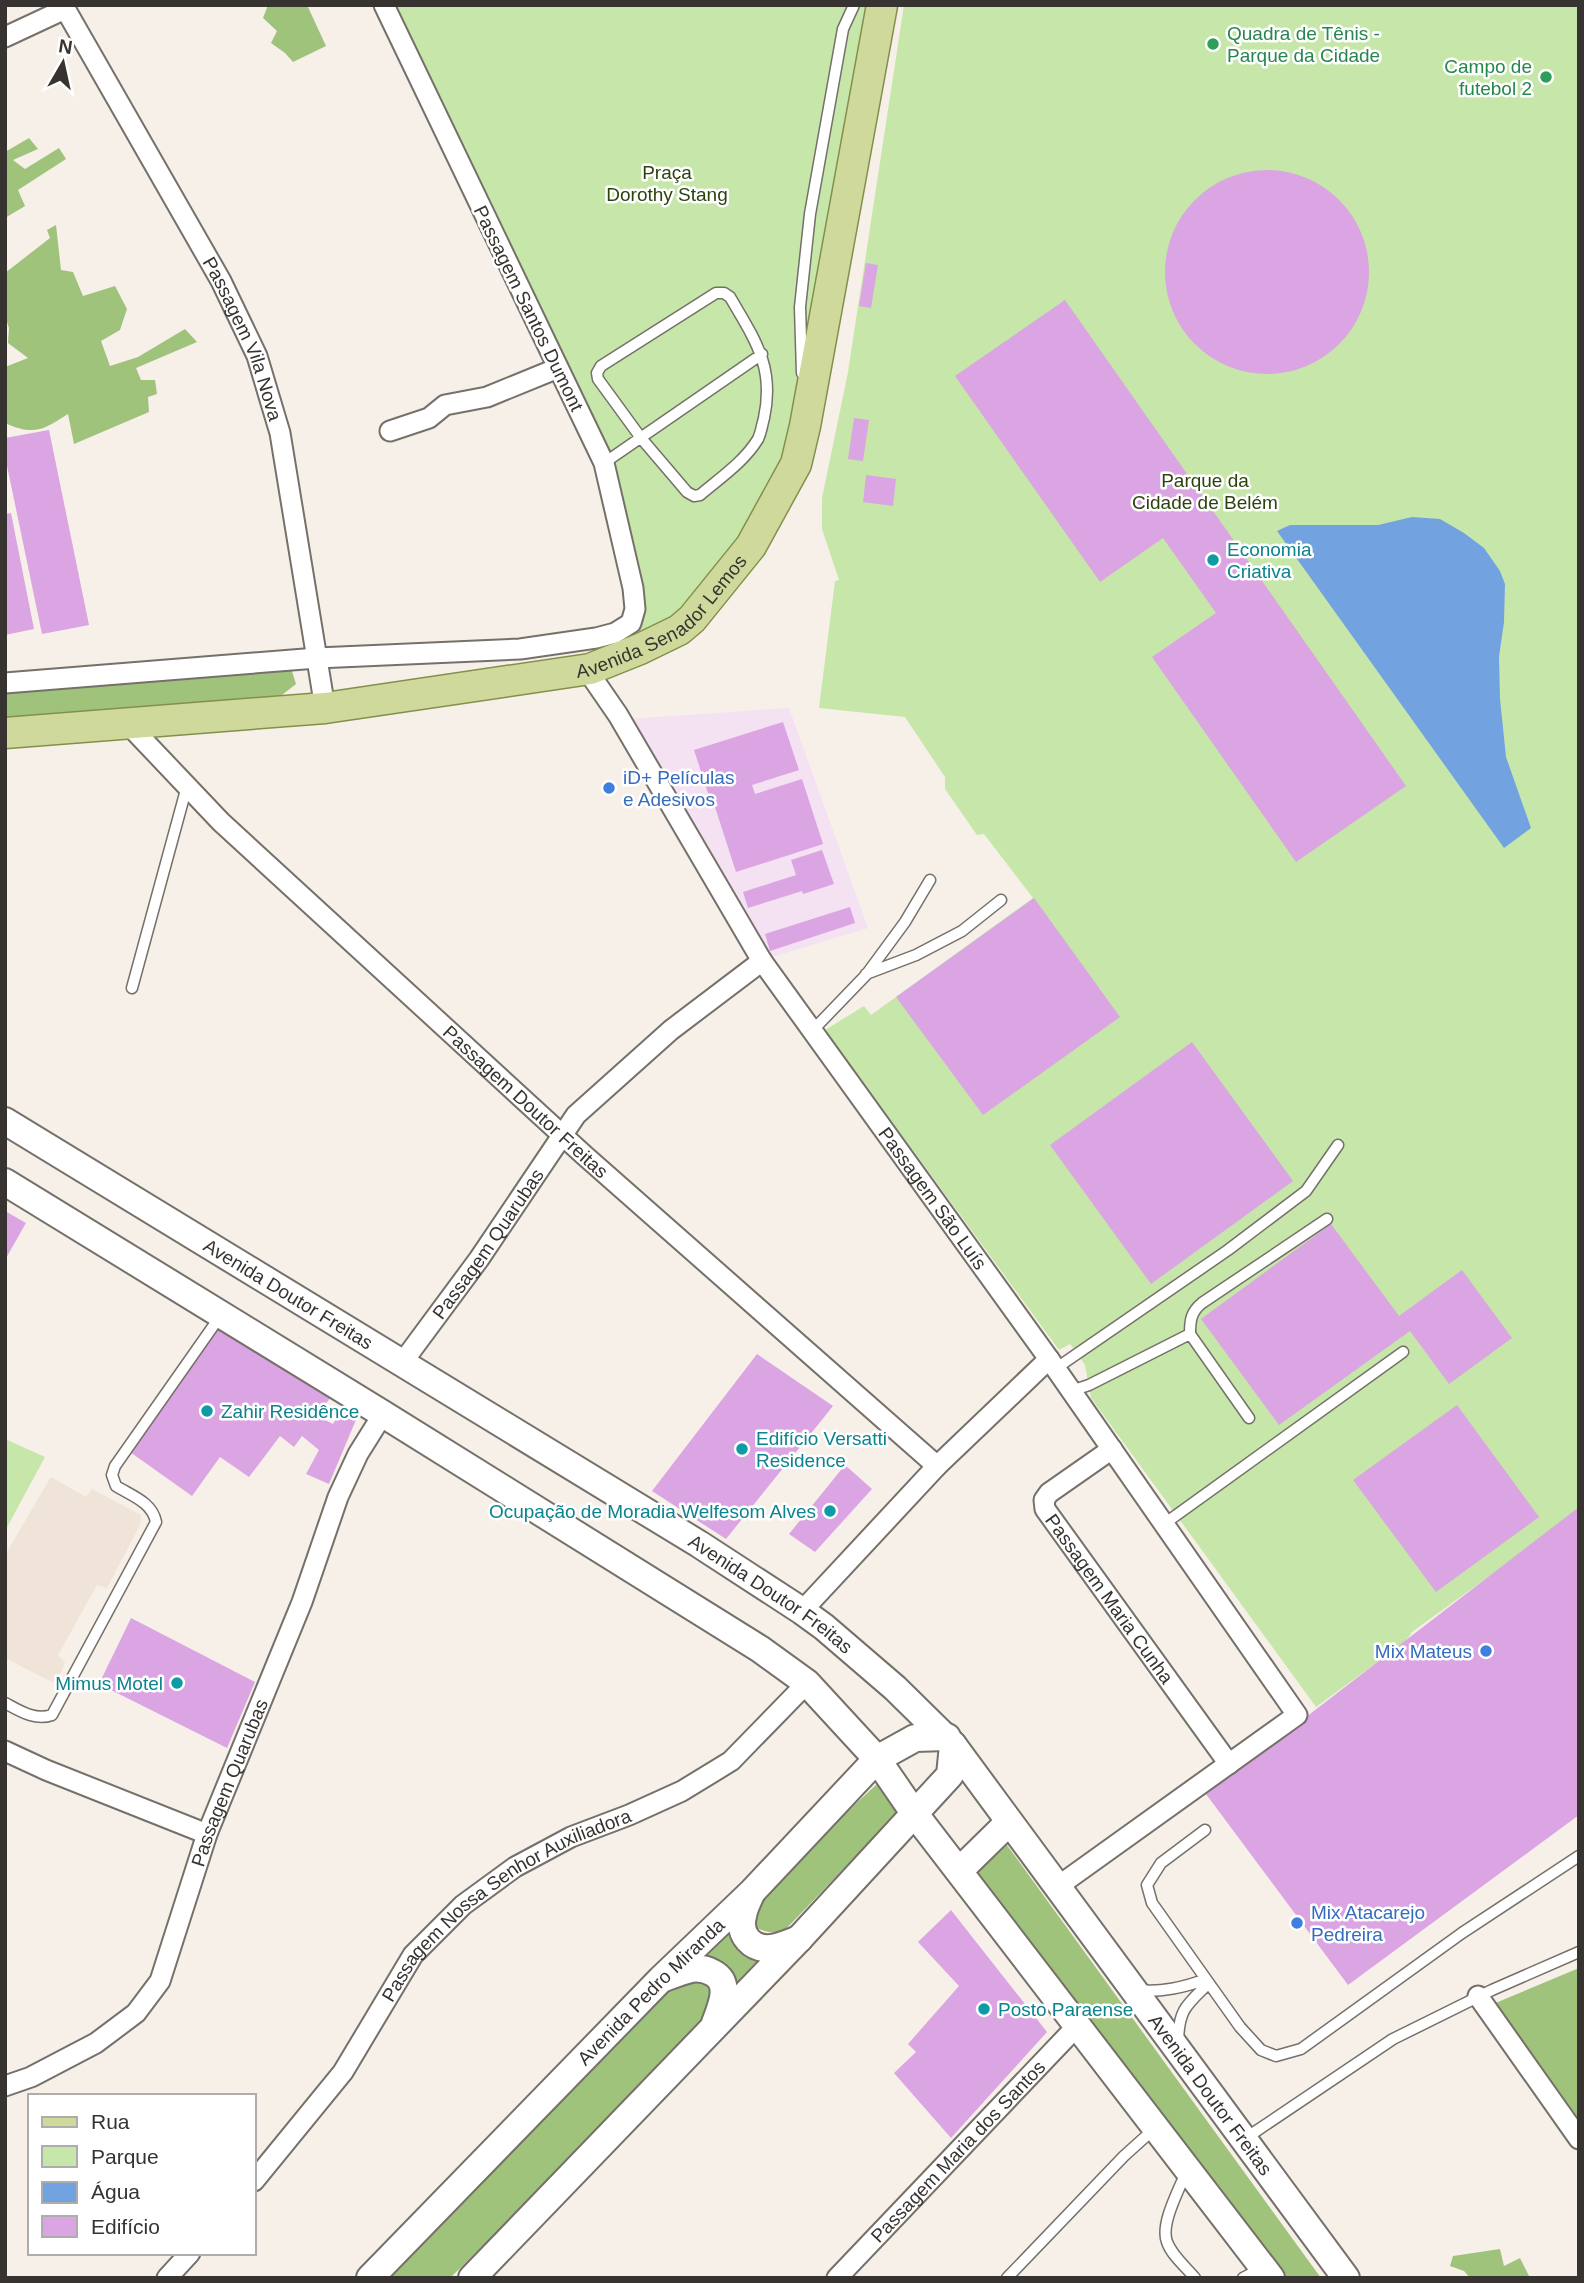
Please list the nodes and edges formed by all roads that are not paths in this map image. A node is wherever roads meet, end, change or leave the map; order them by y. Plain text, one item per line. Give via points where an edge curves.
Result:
1 (384, 5) edge
2 (854, 5) edge
3 (882, 5) edge
4 (64, 7) edge
5 (5, 37) edge
6 (762, 354) junction
7 (558, 368) junction
8 (805, 426) junction
9 (390, 431) dead end
10 (641, 438) junction
11 (604, 463) junction
12 (631, 623) joint
13 (317, 658) junction
14 (587, 670) junction
15 (5, 683) edge
16 (325, 708) junction
17 (127, 723) junction
18 (5, 733) edge
19 (187, 786) junction
20 (929, 880) dead end
21 (1001, 900) dead end
22 (762, 961) junction
23 (866, 975) junction
24 (132, 988) dead end
25 (813, 1030) junction
26 (5, 1121) edge
27 (562, 1135) junction
28 (1338, 1145) dead end
29 (5, 1182) edge
30 (1327, 1219) dead end
31 (221, 1315) junction
32 (1190, 1334) junction
33 (1403, 1352) dead end
34 (402, 1363) junction
35 (1052, 1364) junction
36 (1071, 1391) junction
37 (383, 1414) junction
38 (1249, 1418) dead end
39 (1112, 1449) junction
40 (937, 1466) junction
41 (1164, 1524) junction
42 (802, 1611) junction
43 (807, 1683) junction
44 (5, 1703) edge
45 (950, 1741) junction
46 (5, 1751) edge
47 (877, 1759) junction
48 (1229, 1764) junction
49 (914, 1813) junction
50 (1009, 1822) junction
51 (1205, 1830) dead end
52 (207, 1834) junction
53 (1579, 1856) edge
54 (959, 1871) junction
55 (1057, 1887) junction
56 (752, 1892) junction
57 (799, 1939) junction
58 (1579, 1952) edge
59 (661, 1979) junction
60 (1207, 1981) junction
61 (1133, 1990) junction
62 (1478, 1996) junction
63 (1078, 2025) junction
64 (713, 2028) junction
65 (1178, 2052) junction
66 (5, 2086) edge
67 (1156, 2127) junction
68 (1579, 2139) edge
69 (1243, 2140) junction
70 (1187, 2168) junction
71 (256, 2179) edge
72 (188, 2255) edge
73 (1259, 2274) edge
74 (167, 2278) edge
75 (370, 2278) edge
76 (472, 2278) edge
77 (837, 2278) edge
78 (1007, 2278) edge
79 (1195, 2278) edge
80 (1346, 2278) edge

1 - 7 street, Passagem Santos Dumont
2 - 8 lane via 843,29 810,214 800,307
3 - 8 main road, Avenida Senador Lemos
4 - 5 street
4 - 13 street, Passagem Vila Nova via 221,281 257,356 280,433
6 - 10 lane
6 - 10 lane via 768,382 759,437 738,464 700,495 687,492
6 - 10 lane via 730,298 716,293 601,366 598,379
7 - 9 street via 487,397 444,405 429,418
7 - 11 street, Passagem Santos Dumont
8 - 14 main road, Avenida Senador Lemos via 796,464 751,546 692,619 669,635
10 - 11 lane
11 - 12 street, Passagem Santos Dumont via 633,588
12 - 13 street, Avenida Senador Lemos via 615,633 520,649
13 - 15 street, Avenida Senador Lemos
13 - 16 street, Passagem Vila Nova
14 - 16 main road, Avenida Senador Lemos
14 - 22 street, Passagem São Luís
16 - 17 main road, Avenida Senador Lemos
17 - 18 main road, Avenida Senador Lemos
17 - 19 street, Passagem Doutor Freitas
19 - 24 lane
19 - 27 street, Passagem Doutor Freitas
20 - 23 lane
21 - 23 lane via 962,931
22 - 25 street, Passagem São Luís
22 - 27 street, Passagem Quarubas via 670,1030 576,1115
23 - 25 lane
25 - 35 street, Passagem São Luís
26 - 34 main road, Avenida Doutor Freitas
27 - 34 street, Passagem Quarubas
27 - 40 street, Passagem Doutor Freitas
28 - 35 lane via 1306,1191 1228,1250
29 - 31 main road
30 - 32 lane via 1202,1303 1190,1319
31 - 37 main road
31 - 44 lane via 114,1466 116,1486 147,1504 156,1522 52,1715 30,1716
32 - 36 lane
32 - 38 lane
33 - 41 lane
34 - 42 main road, Avenida Doutor Freitas
35 - 36 street, Passagem São Luís
35 - 40 street
36 - 39 street, Passagem São Luís
37 - 43 main road via 760,1649
37 - 52 street, Passagem Quarubas via 338,1497 302,1602
39 - 41 street, Passagem São Luís
39 - 48 street, Passagem Maria Cunha via 1049,1493 1045,1510
40 - 42 street
41 - 48 street, Passagem São Luís via 1297,1715
42 - 45 main road, Avenida Doutor Freitas via 895,1688
43 - 47 main road
43 - 71 street, Passagem Nossa Senhor Auxiliadora via 731,1761 682,1791 571,1837 515,1867 463,1905 413,1955 343,2072
45 - 47 main road, Avenida Pedro Miranda via 915,1738
45 - 49 main road via 950,1776
45 - 50 main road, Avenida Doutor Freitas
46 - 52 street
47 - 49 main road
47 - 56 main road, Avenida Pedro Miranda
48 - 55 street
49 - 54 main road
49 - 57 main road
50 - 54 main road
50 - 55 main road, Avenida Doutor Freitas
51 - 60 lane via 1161,1863 1147,1885 1152,1903
52 - 66 street, Passagem Quarubas via 160,1981 136,2013 96,2043
53 - 60 lane via 1301,2049 1276,2056 1261,2050
54 - 63 main road
55 - 61 main road, Avenida Doutor Freitas
56 - 57 main road via 742,1917 747,1940 772,1948
56 - 59 main road, Avenida Pedro Miranda
57 - 64 main road
58 - 62 lane
59 - 64 main road via 692,1969 717,1975 723,1983 724,1999
59 - 75 main road, Avenida Pedro Miranda
60 - 61 lane
60 - 65 lane via 1185,2006
61 - 65 main road, Avenida Doutor Freitas
62 - 68 street
62 - 69 lane via 1393,2039
63 - 67 main road
63 - 77 street, Passagem Maria dos Santos
64 - 76 main road
65 - 69 main road, Avenida Doutor Freitas
67 - 70 main road
67 - 78 lane
69 - 80 main road, Avenida Doutor Freitas
70 - 73 main road
70 - 79 lane via 1165,2224 1166,2240
72 - 74 street

